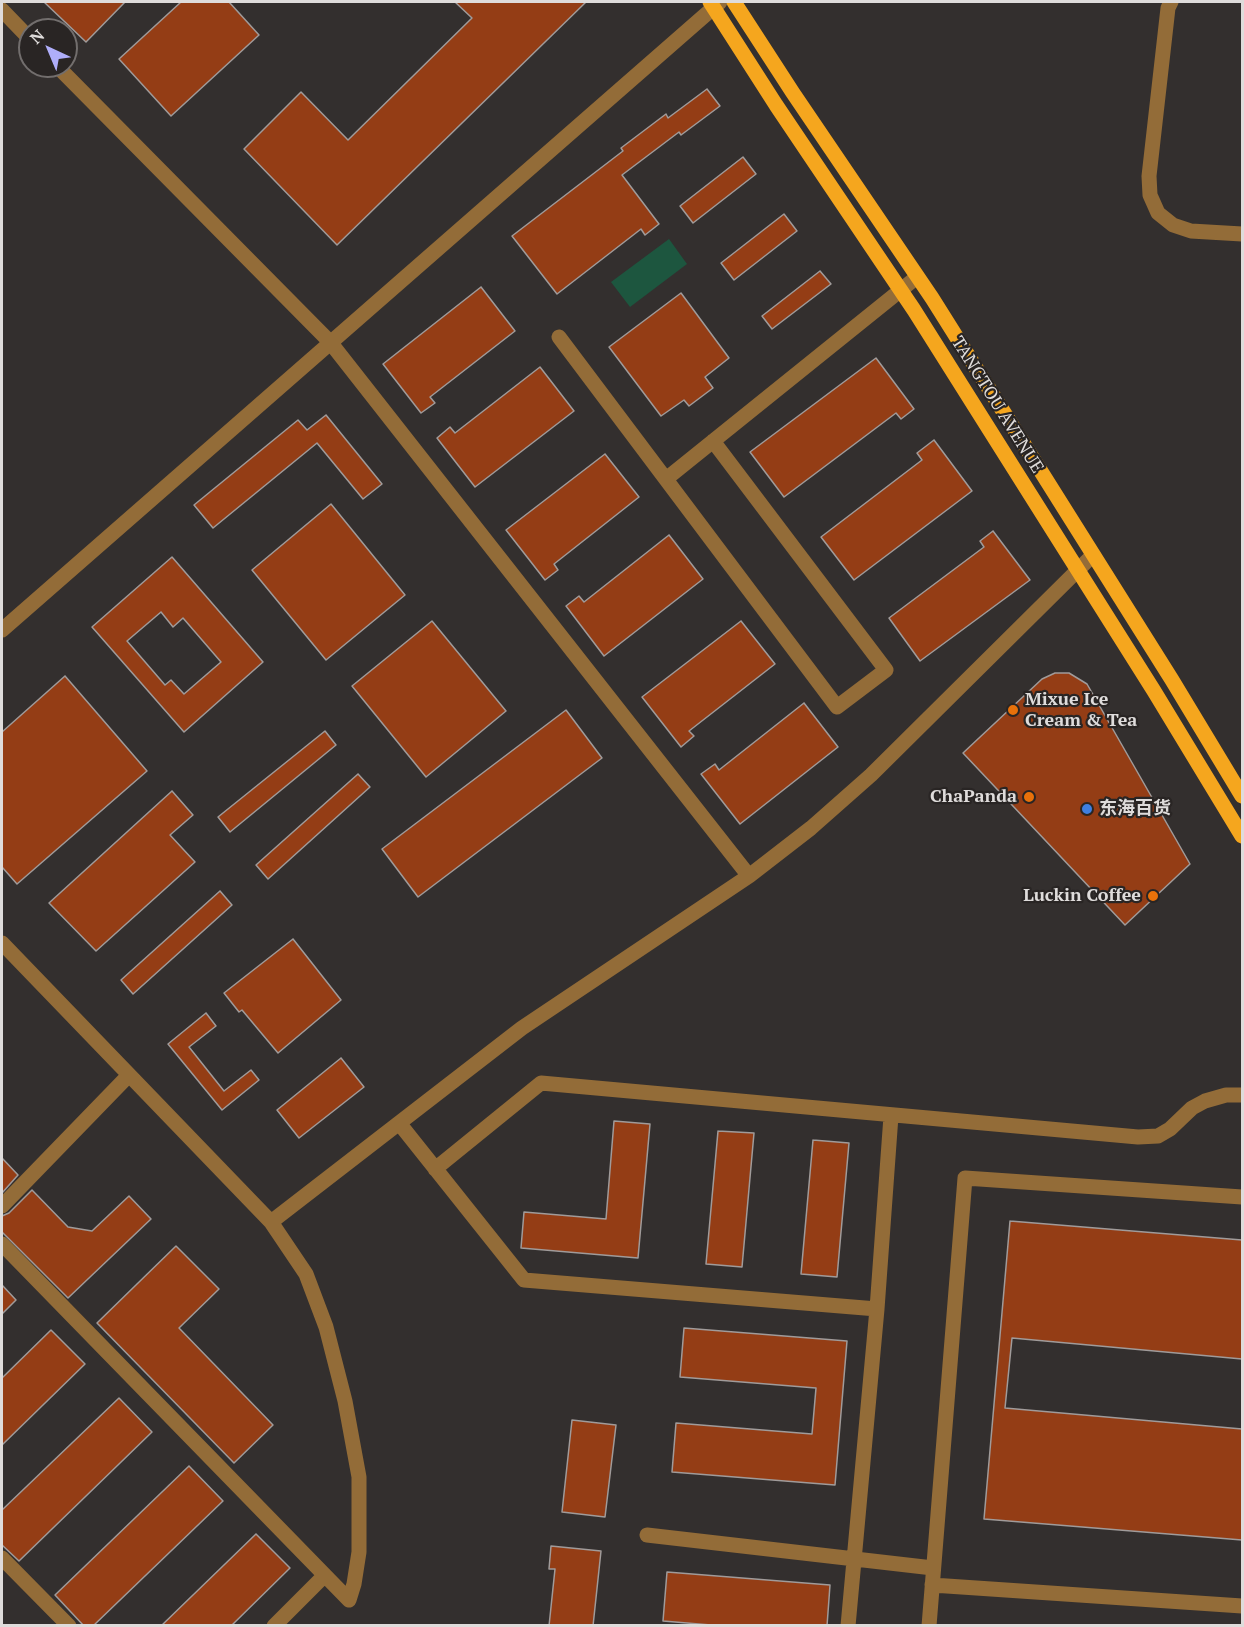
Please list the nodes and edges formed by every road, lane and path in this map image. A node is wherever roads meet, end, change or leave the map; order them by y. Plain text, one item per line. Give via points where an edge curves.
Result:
1 (734, 2) edge
2 (1171, 2) edge
3 (714, 4) edge
4 (2, 10) edge
5 (18, 27) edge
6 (69, 78) edge
7 (1242, 234) edge
8 (917, 277) junction
9 (901, 290) junction
10 (559, 337) dead end
11 (330, 342) junction
12 (713, 441) junction
13 (666, 479) junction
14 (1093, 555) junction
15 (1078, 570) junction
16 (2, 630) edge
17 (1242, 796) edge
18 (1242, 836) edge
19 (749, 876) junction
20 (2, 943) edge
21 (129, 1075) junction
22 (1242, 1095) edge
23 (891, 1116) junction
24 (399, 1123) junction
25 (435, 1169) junction
26 (1242, 1197) edge
27 (2, 1206) edge
28 (271, 1222) junction
29 (2, 1245) edge
30 (877, 1309) junction
31 (647, 1535) dead end
32 (2, 1558) edge
33 (854, 1558) junction
34 (933, 1568) junction
35 (324, 1576) junction
36 (932, 1585) junction
37 (1242, 1606) edge
38 (69, 1626) edge
39 (274, 1626) edge
40 (848, 1626) edge
41 (929, 1626) edge

1 - 8 main road, TANGTOU AVENUE
2 - 7 street via 1149,176 1150,195 1158,213 1173,225 1191,231
3 - 9 main road, TANGTOU AVENUE via 776,105
3 - 11 street
4 - 5 street
6 - 11 street
8 - 9 street
8 - 14 main road, TANGTOU AVENUE
9 - 12 street
9 - 15 main road, TANGTOU AVENUE
10 - 13 street
11 - 16 street
11 - 19 street
12 - 13 street
12 - 13 street via 886,670 837,707
14 - 15 street
14 - 17 main road, TANGTOU AVENUE
15 - 18 main road, TANGTOU AVENUE
15 - 19 street via 871,775
19 - 24 street via 522,1028
20 - 21 street
21 - 27 street
21 - 28 street
22 - 23 street via 1205,1101 1158,1136
23 - 25 street via 541,1083
23 - 30 street
24 - 25 street
24 - 28 street
25 - 30 street via 524,1280
26 - 34 street via 965,1178
28 - 35 street via 306,1274 326,1327 359,1477 359,1551 349,1600
29 - 35 street
30 - 33 street
31 - 33 street
32 - 38 street
33 - 34 street
33 - 40 street
34 - 36 street
35 - 39 street
36 - 37 street
36 - 41 street

